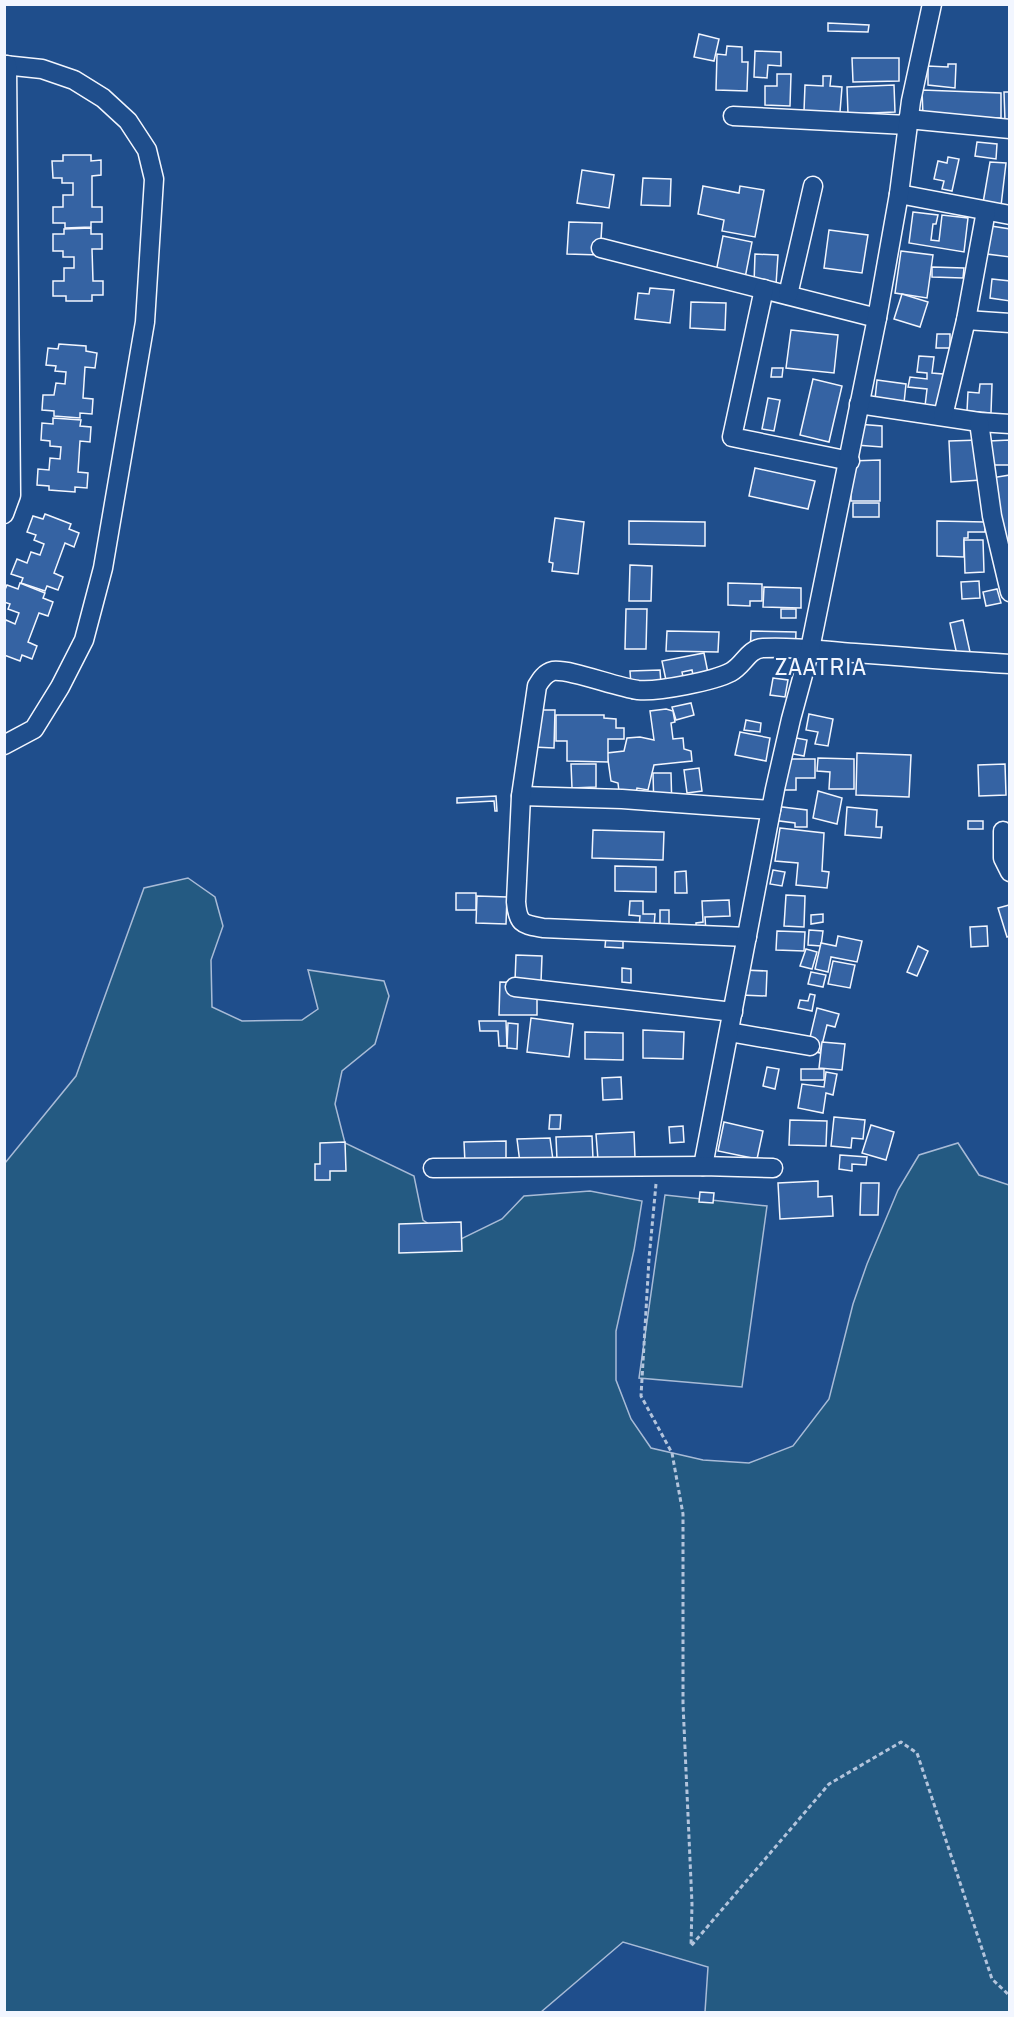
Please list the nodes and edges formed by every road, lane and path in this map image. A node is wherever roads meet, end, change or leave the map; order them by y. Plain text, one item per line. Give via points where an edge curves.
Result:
1 (932, 4) edge
2 (6, 65) edge
3 (733, 116) dead end
4 (908, 122) junction
5 (1010, 129) edge
6 (813, 186) dead end
7 (899, 194) junction
8 (987, 211) junction
9 (1010, 215) edge
10 (601, 248) dead end
11 (764, 289) junction
12 (788, 295) junction
13 (877, 318) junction
14 (966, 320) junction
15 (1010, 323) edge
16 (859, 404) junction
17 (944, 416) junction
18 (979, 422) junction
19 (1010, 424) edge
20 (849, 461) junction
21 (4, 514) edge
22 (1010, 592) edge
23 (810, 649) junction
24 (1010, 664) edge
25 (4, 745) edge
26 (521, 796) junction
27 (771, 810) junction
28 (1003, 831) dead end
29 (1010, 872) edge
30 (747, 938) junction
31 (515, 987) dead end
32 (733, 1012) junction
33 (729, 1032) junction
34 (810, 1046) dead end
35 (703, 1166) junction
36 (658, 1167) junction
37 (433, 1168) dead end
38 (773, 1168) dead end
39 (1010, 1996) edge

1 - 4 street
2 - 21 street via 10,495
2 - 25 street via 42,69 74,80 104,98 128,121 147,150 154,179 144,322 103,568 87,629 60,687 34,729
3 - 4 street
4 - 5 street
4 - 7 street
6 - 12 street
7 - 8 street
7 - 13 street
8 - 9 street
8 - 14 street
10 - 11 street
11 - 12 street
11 - 20 street via 732,437
12 - 13 street
13 - 16 street
14 - 15 street
14 - 17 street
16 - 17 street
16 - 20 street
17 - 18 street
18 - 19 street
18 - 22 street via 992,516
20 - 23 street
23 - 24 street
23 - 26 street via 760,648 734,671 712,680 641,690 571,673 553,671 543,676 537,686
23 - 27 street
26 - 27 street
26 - 30 street via 516,902 517,917 524,924
27 - 30 street
28 - 29 street via 1003,858
30 - 32 street
31 - 32 street
32 - 33 street
33 - 34 street
33 - 35 street
35 - 36 street
35 - 38 street
36 - 37 street
36 - 39 path via 642,1396 672,1453 683,1514 683,1704 691,1946 829,1784 901,1742 917,1753 992,1979

